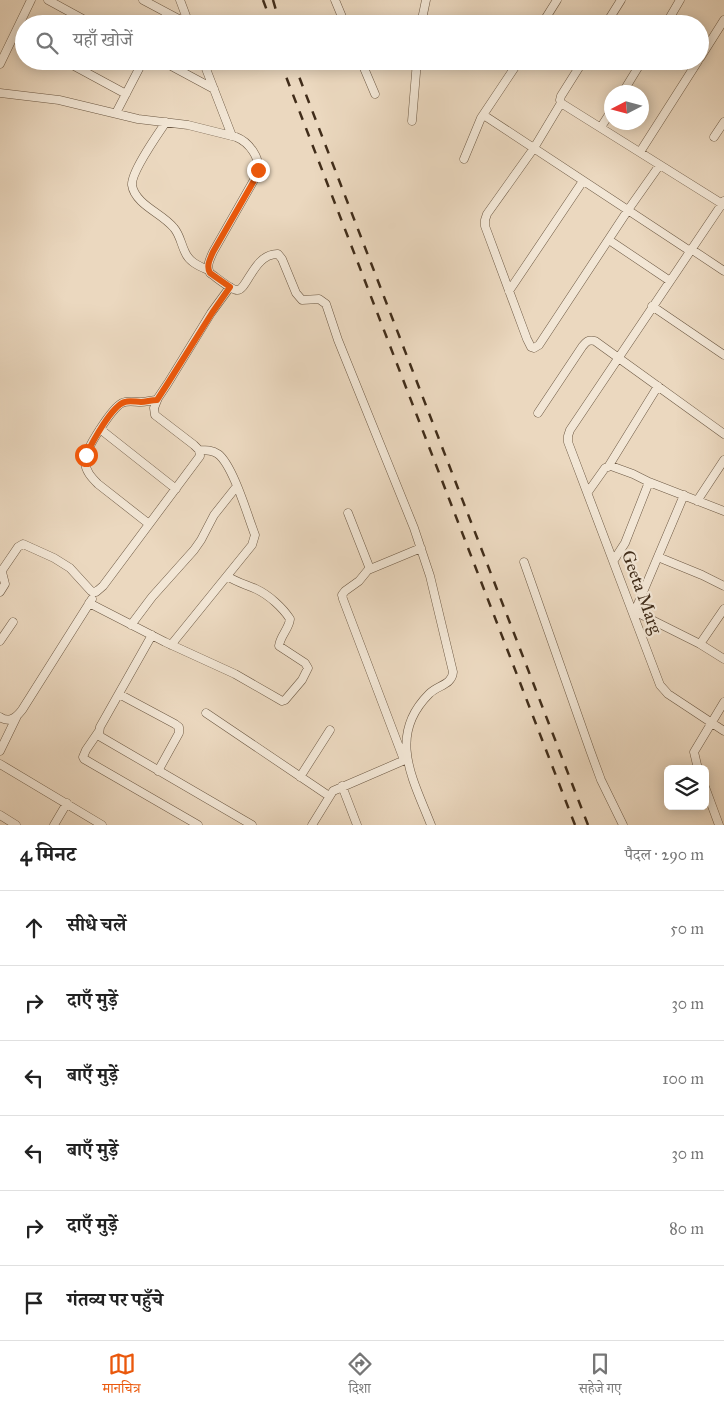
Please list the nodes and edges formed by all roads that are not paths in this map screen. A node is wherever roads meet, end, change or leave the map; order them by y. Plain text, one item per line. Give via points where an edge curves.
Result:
1 (31, 0) edge
2 (48, 0) edge
3 (143, 0) edge
4 (180, 0) edge
5 (334, 0) edge
6 (426, 0) edge
7 (557, 0) edge
8 (622, 0) edge
9 (680, 0) edge
10 (167, 13) joint
11 (24, 15) edge
12 (76, 15) edge
13 (171, 15) edge
14 (185, 15) edge
15 (341, 15) edge
16 (423, 15) edge
17 (548, 15) edge
18 (612, 15) edge
19 (671, 15) edge
20 (724, 20) edge
21 (15, 34) edge
22 (709, 44) edge
23 (0, 64) edge
24 (82, 70) edge
25 (138, 70) edge
26 (179, 70) edge
27 (207, 70) edge
28 (365, 70) edge
29 (416, 70) edge
30 (513, 70) edge
31 (577, 70) edge
32 (636, 70) edge
33 (693, 70) edge
34 (627, 85) edge
35 (214, 89) junction
36 (0, 94) edge
37 (126, 94) junction
38 (375, 94) dead end
39 (561, 103) junction
40 (116, 114) junction
41 (484, 114) junction
42 (412, 121) dead end
43 (166, 122) junction
44 (604, 122) edge
45 (724, 122) edge
46 (601, 127) junction
47 (232, 136) junction
48 (714, 137) dead end
49 (534, 148) junction
50 (640, 152) junction
51 (464, 160) dead end
52 (660, 166) junction
53 (583, 181) junction
54 (723, 203) edge
55 (628, 210) junction
56 (609, 240) junction
57 (691, 250) junction
58 (208, 270) junction
59 (724, 271) edge
60 (670, 281) junction
61 (230, 287) junction
62 (509, 291) junction
63 (652, 306) junction
64 (724, 355) edge
65 (618, 358) junction
66 (658, 386) junction
67 (157, 400) junction
68 (538, 413) dead end
69 (100, 429) junction
70 (724, 434) edge
71 (199, 450) junction
72 (724, 460) edge
73 (608, 466) junction
74 (649, 482) junction
75 (236, 486) junction
76 (176, 488) junction
77 (588, 492) junction
78 (684, 495) junction
79 (697, 501) junction
80 (724, 511) edge
81 (348, 513) dead end
82 (150, 524) junction
83 (421, 548) junction
84 (658, 557) junction
85 (614, 560) junction
86 (524, 562) dead end
87 (370, 569) junction
88 (227, 576) junction
89 (724, 586) edge
90 (0, 592) edge
91 (96, 592) junction
92 (89, 603) junction
93 (724, 609) edge
94 (634, 611) junction
95 (13, 622) dead end
96 (131, 625) junction
97 (152, 635) junction
98 (0, 641) edge
99 (171, 644) junction
100 (700, 644) junction
101 (724, 658) edge
102 (119, 694) junction
103 (724, 702) edge
104 (206, 713) dead end
105 (17, 716) junction
106 (0, 717) edge
107 (711, 722) junction
108 (330, 730) dead end
109 (98, 731) junction
110 (724, 731) edge
111 (0, 751) edge
112 (406, 759) junction
113 (0, 764) edge
114 (697, 765) edge
115 (158, 771) junction
116 (300, 776) junction
117 (342, 786) junction
118 (329, 796) junction
119 (709, 799) edge
120 (67, 803) junction
121 (0, 815) edge
122 (16, 825) edge
123 (54, 825) edge
124 (102, 825) edge
125 (198, 825) edge
126 (252, 825) edge
127 (312, 825) edge
128 (357, 825) edge
129 (431, 825) edge
130 (623, 825) edge
131 (719, 825) edge

1 - 11 street
2 - 12 street
3 - 10 street
4 - 14 street
5 - 15 street
6 - 16 street
7 - 17 street
8 - 18 street
9 - 19 street
10 - 13 street
20 - 22 street
21 - 23 street
24 - 37 street
25 - 37 street
26 - 35 street
27 - 35 street
28 - 38 street
29 - 42 street
30 - 41 street
31 - 39 street via 561,96
32 - 34 street
33 - 50 street
35 - 47 street
36 - 40 street via 50,98
37 - 40 street
39 - 46 street
39 - 49 street
40 - 43 street
41 - 49 street
41 - 51 street
43 - 47 street
43 - 58 street via 135,173 133,190 143,203 174,228 188,257
44 - 46 street
45 - 48 street
46 - 50 street
47 - 58 street via 242,139 252,149 258,170 213,252
49 - 53 street
49 - 62 street via 484,220
50 - 52 street
52 - 54 street
52 - 55 street
53 - 55 street
53 - 62 street
54 - 57 street
55 - 56 street
55 - 57 street
56 - 60 street
56 - 62 street via 534,348 527,339
57 - 59 street
57 - 60 street
58 - 61 street
60 - 63 street
61 - 67 street
61 - 83 street via 241,289 259,262 278,254 299,298 319,299 326,304
63 - 64 street
63 - 65 street
65 - 66 street
65 - 68 street via 595,341 586,342
65 - 77 street, Geeta Marg via 568,436
66 - 70 street
66 - 73 street
67 - 69 street via 121,403
67 - 71 street via 155,416
69 - 76 street
69 - 82 street via 86,455 87,471 98,484
71 - 75 street via 219,454 228,464
71 - 76 street via 200,456
72 - 79 street
73 - 74 street
73 - 77 street
74 - 78 street
74 - 85 street via 622,549
75 - 88 street via 255,535 252,545
75 - 96 street via 214,516 202,540
76 - 82 street
77 - 85 street, Geeta Marg
78 - 79 street
78 - 84 street
79 - 80 street
81 - 87 street
82 - 91 street
83 - 87 street
83 - 112 street via 453,677 422,702 406,737
84 - 89 street
84 - 94 street
85 - 94 street, Geeta Marg
86 - 130 street via 601,780
87 - 112 street via 342,595
88 - 99 street
88 - 99 street via 263,593 289,617 279,646 308,668 287,699 282,701 235,674
90 - 91 street via 5,584 3,568 23,544 70,568 87,588
91 - 92 street
92 - 96 street
92 - 105 street
93 - 100 street
94 - 100 street
94 - 107 street, Geeta Marg via 663,690
95 - 98 street
96 - 97 street
97 - 99 street
97 - 102 street
100 - 101 street
102 - 109 street
102 - 115 street via 179,727 179,733
103 - 107 street
104 - 116 street
105 - 106 street via 8,720
105 - 111 street
107 - 110 street, Geeta Marg
107 - 114 street via 694,752
108 - 116 street
109 - 115 street via 101,737
109 - 125 street via 84,759
112 - 117 street
112 - 129 street
113 - 120 street
115 - 126 street
116 - 118 street
117 - 118 street
117 - 128 street
118 - 127 street
119 - 131 street
120 - 123 street
120 - 124 street
121 - 122 street

